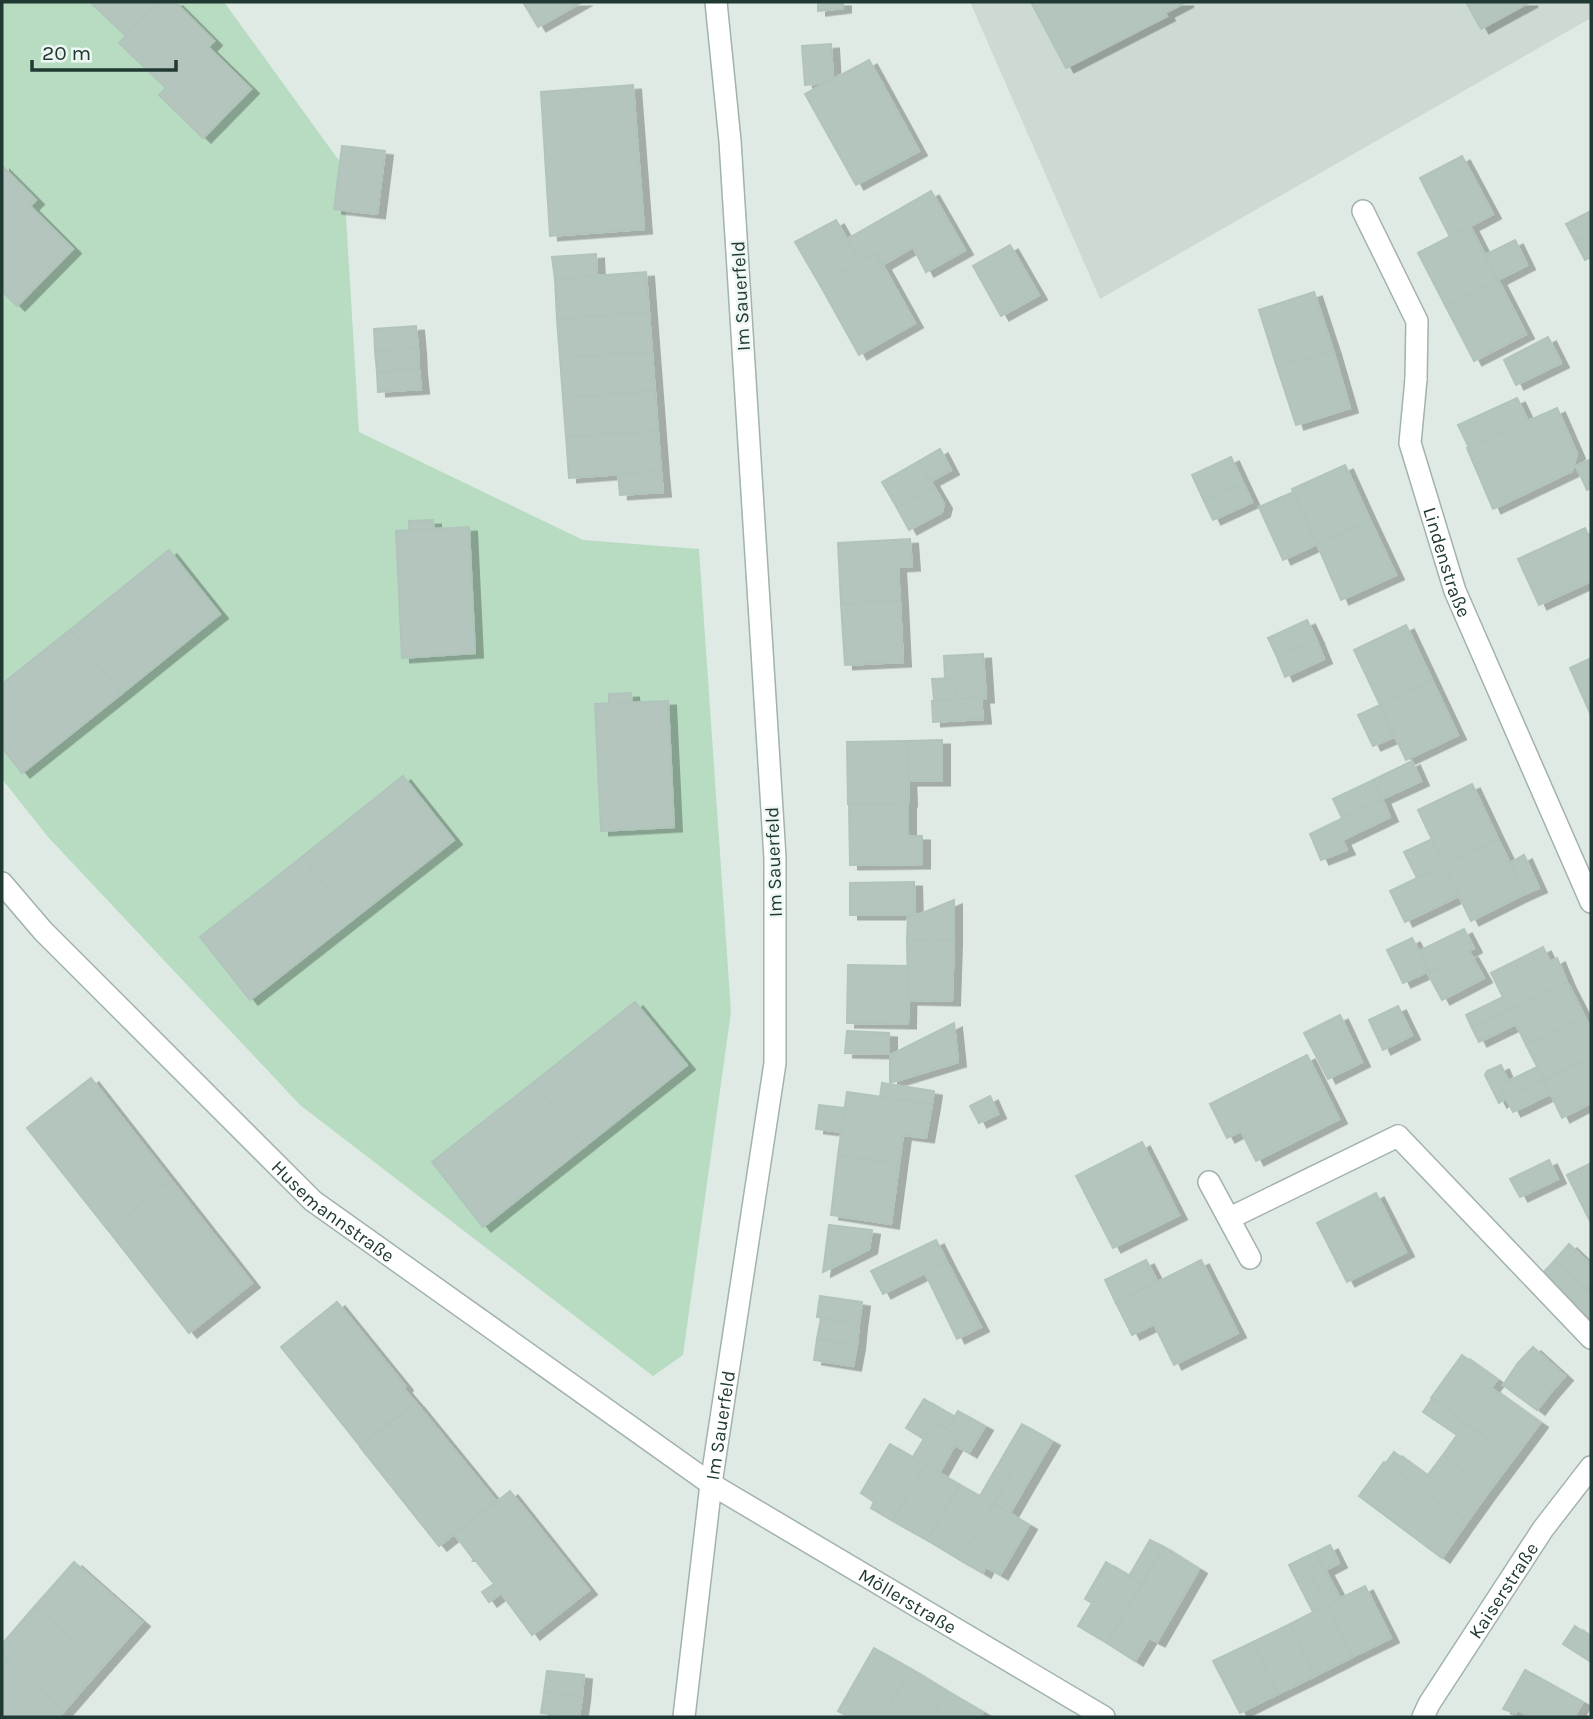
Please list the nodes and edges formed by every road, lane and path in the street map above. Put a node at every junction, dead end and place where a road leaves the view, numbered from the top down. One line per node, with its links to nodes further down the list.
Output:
1 (716, 2): 10 (street, Im Sauerfeld)
2 (1363, 211): 4 (street, Lindenstraße)
3 (2, 883): 10 (street, Husemannstraße)
4 (1591, 902)
5 (1209, 1182): 6 (street)
6 (1230, 1218): 7 (street); 8 (street)
7 (1250, 1258)
8 (1591, 1338)
9 (1591, 1467): 13 (street, Kaiserstraße)
10 (711, 1485): 11 (street, Im Sauerfeld); 12 (street, Möllerstraße)
11 (684, 1717)
12 (1104, 1717)
13 (1423, 1717)

